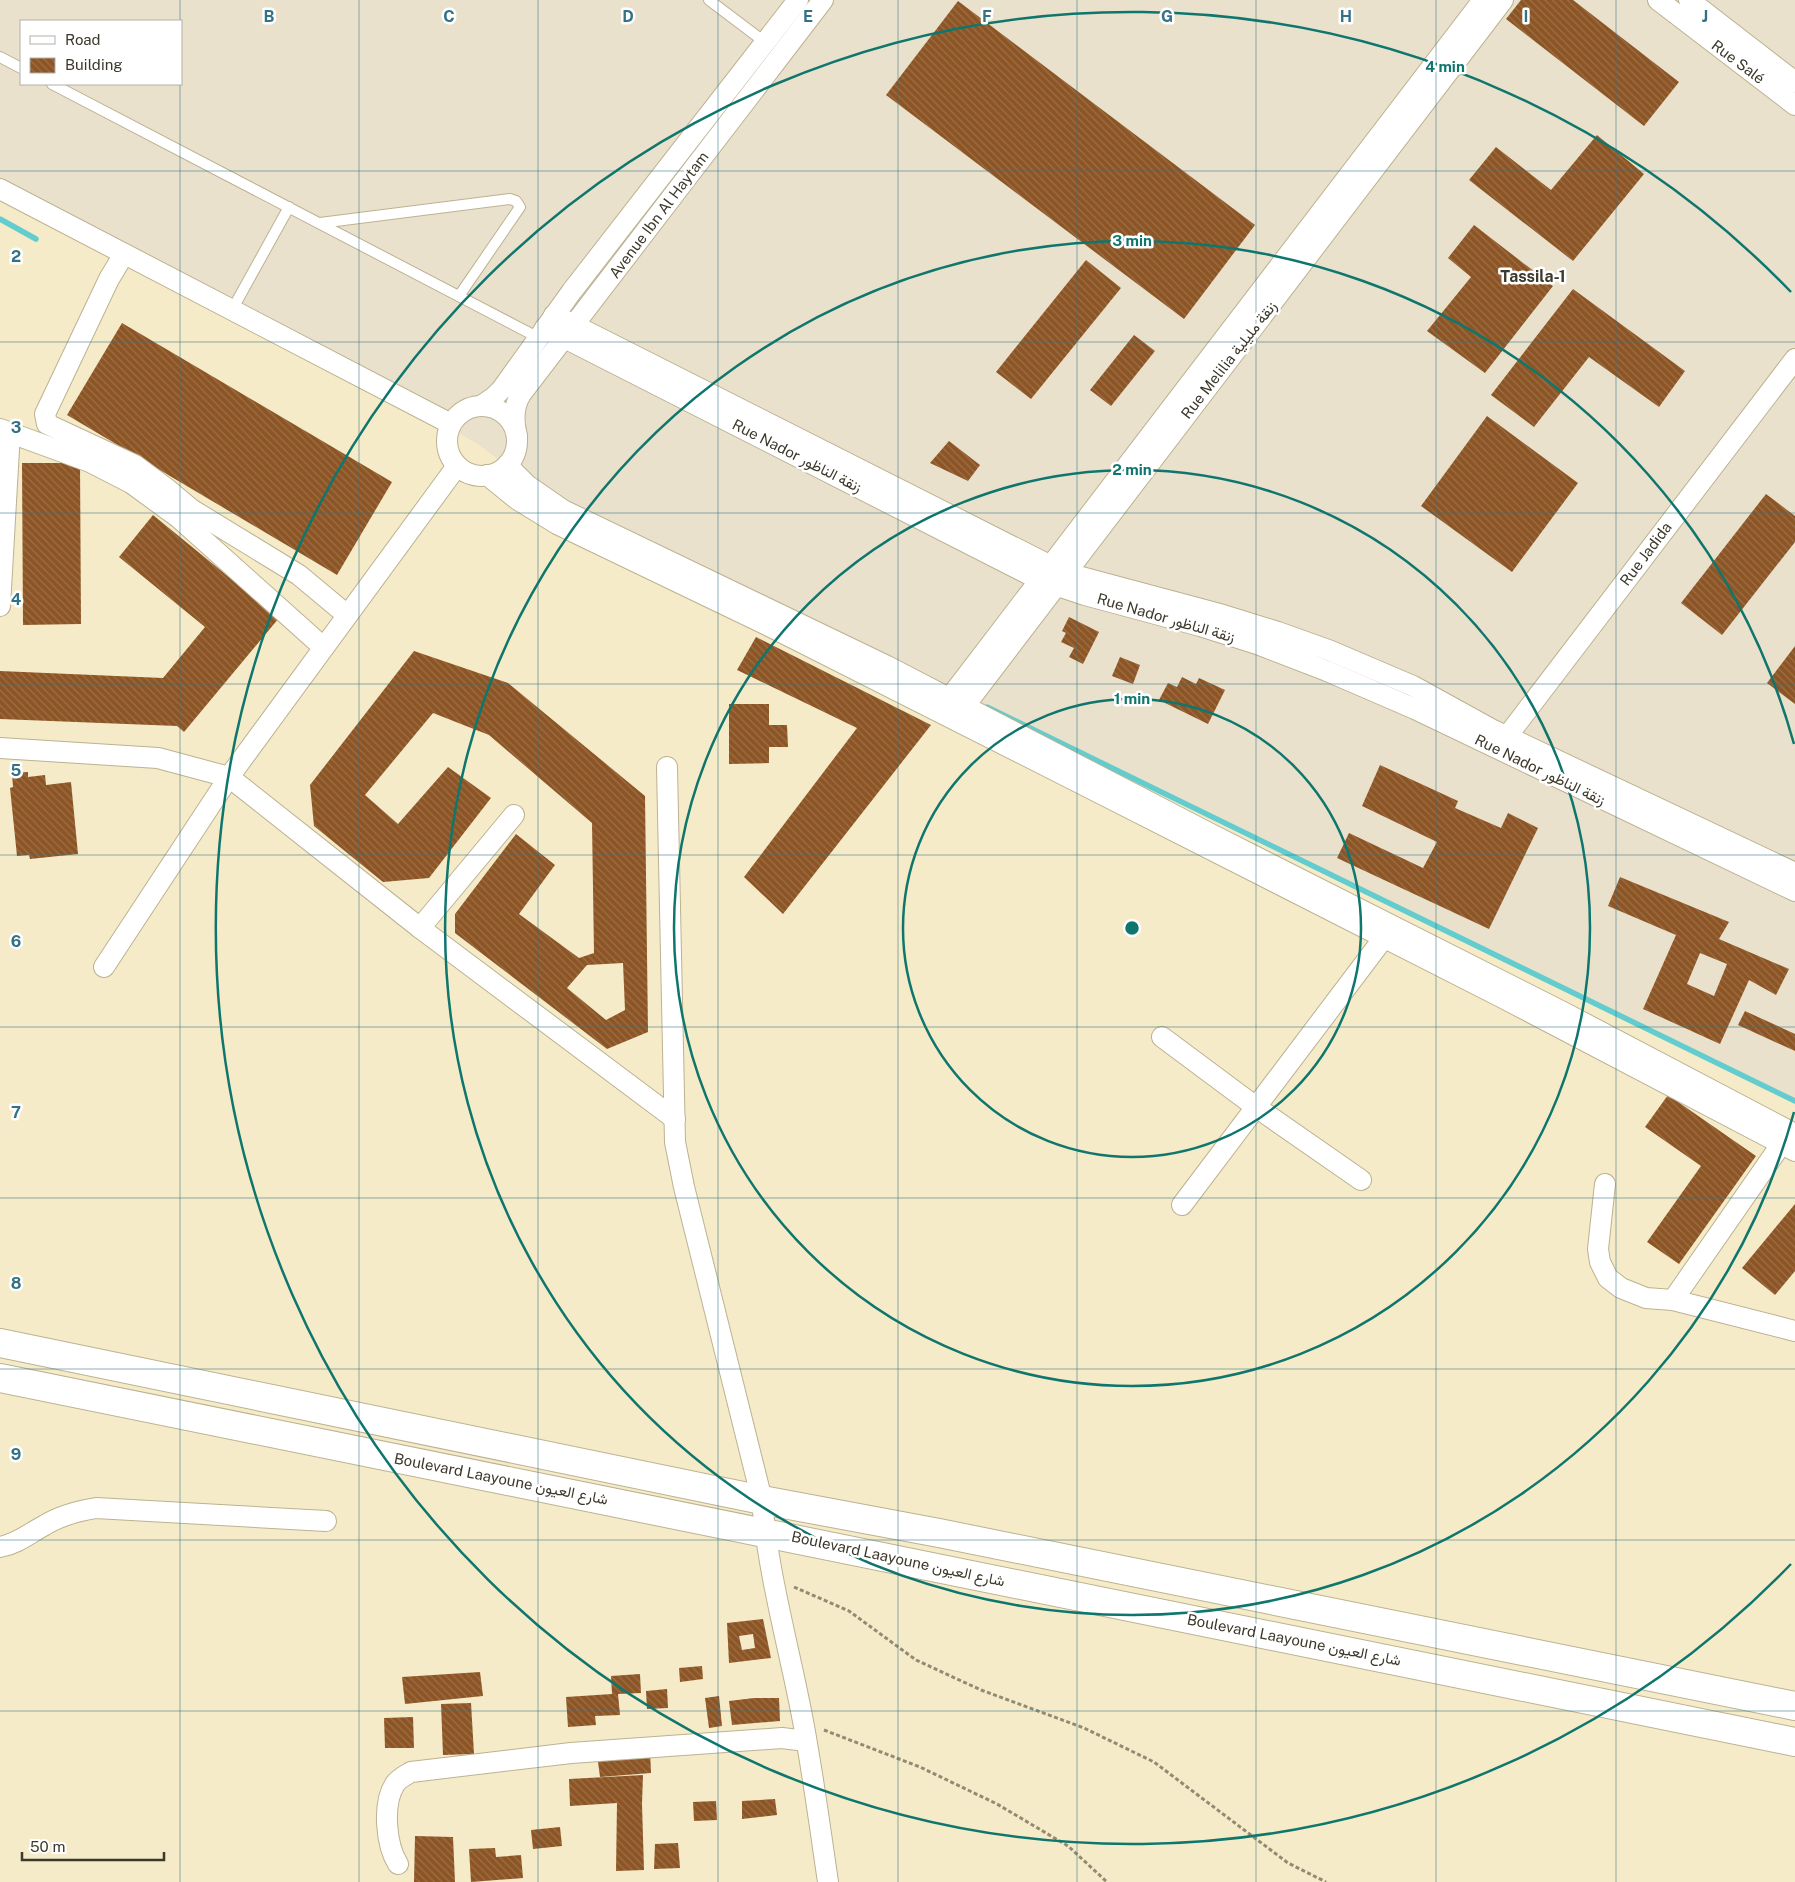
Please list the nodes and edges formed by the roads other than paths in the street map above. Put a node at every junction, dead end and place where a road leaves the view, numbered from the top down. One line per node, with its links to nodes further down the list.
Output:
1 (709, 0): 8 (lane)
2 (1483, 0): 32 (street, Rue Melilia زنقة مليلية)
3 (1504, 0): 32 (street, Rue Melilia زنقة مليلية)
4 (1658, 0): 13 (street, Rue Salé)
5 (1690, 0): 11 (street, Rue Salé)
6 (796, 2): 7 (street); 8 (street, Avenue Ibn Al Haytam)
7 (817, 8): 21 (street, Avenue Ibn Al Haytam)
8 (766, 43): 20 (street, Avenue Ibn Al Haytam)
9 (0, 56): 10 (lane)
10 (20, 67)
11 (1795, 82)
12 (54, 85): 15 (lane)
13 (1795, 105)
14 (0, 189): 17 (street)
15 (289, 207): 16 (lane); 19 (lane)
16 (320, 224): 18 (lane); 18 (lane)
17 (124, 254): 19 (street); 28 (street)
18 (459, 296): 20 (lane)
19 (232, 310): 25 (street)
20 (546, 327): 21 (street, Rue Nador زنقة الناظور); 21 (lane); 24 (street, Avenue Ibn Al Haytam)
21 (566, 337): 27 (street, Avenue Ibn Al Haytam); 32 (street, Rue Nador زنقة الناظور)
22 (1795, 359): 37 (street, Rue Jadida)
23 (1795, 382): 37 (street, Rue Jadida)
24 (481, 406): 25 (street); 27 (street)
25 (451, 424): 29 (street)
26 (5, 430): 28 (street); 33 (street)
27 (517, 436): 30 (street)
28 (94, 454): 34 (street); 35 (street)
29 (457, 466): 31 (street); 34 (street)
30 (507, 466): 31 (street); 36 (street)
31 (487, 475): 36 (street)
32 (1053, 576): 36 (street, Rue Melilia زنقة مليلية); 37 (street, Rue Nador زنقة الناظور)
33 (0, 606)
34 (347, 615): 35 (street)
35 (323, 647): 40 (street)
36 (952, 709): 45 (street)
37 (1507, 745): 42 (street, Rue Nador زنقة الناظور); 43 (street, Rue Nador زنقة الناظور)
38 (0, 748): 40 (street)
39 (667, 767): 49 (street)
40 (229, 776): 44 (street); 46 (street)
41 (514, 815): 44 (street)
42 (1795, 873)
43 (1795, 891)
44 (420, 928): 49 (street)
45 (1388, 932): 48 (street); 50 (street)
46 (104, 967)
47 (1162, 1037): 48 (street)
48 (1256, 1107): 51 (street); 53 (street)
49 (675, 1119): 58 (street)
50 (1791, 1140): 54 (street)
51 (1361, 1180)
52 (1605, 1184): 54 (street)
53 (1182, 1205)
54 (1673, 1300): 55 (street)
55 (1795, 1331)
56 (0, 1343): 58 (street, Boulevard Laayoune شارع العيون)
57 (0, 1378): 60 (street, Boulevard Laayoune شارع العيون)
58 (762, 1500): 60 (street); 62 (street, Boulevard Laayoune شارع العيون)
59 (326, 1521): 61 (street)
60 (764, 1532): 63 (street); 64 (street, Boulevard Laayoune شارع العيون)
61 (0, 1547)
62 (1795, 1706)
63 (804, 1731): 65 (street); 66 (street)
64 (1795, 1742)
65 (398, 1864)
66 (828, 1882)

